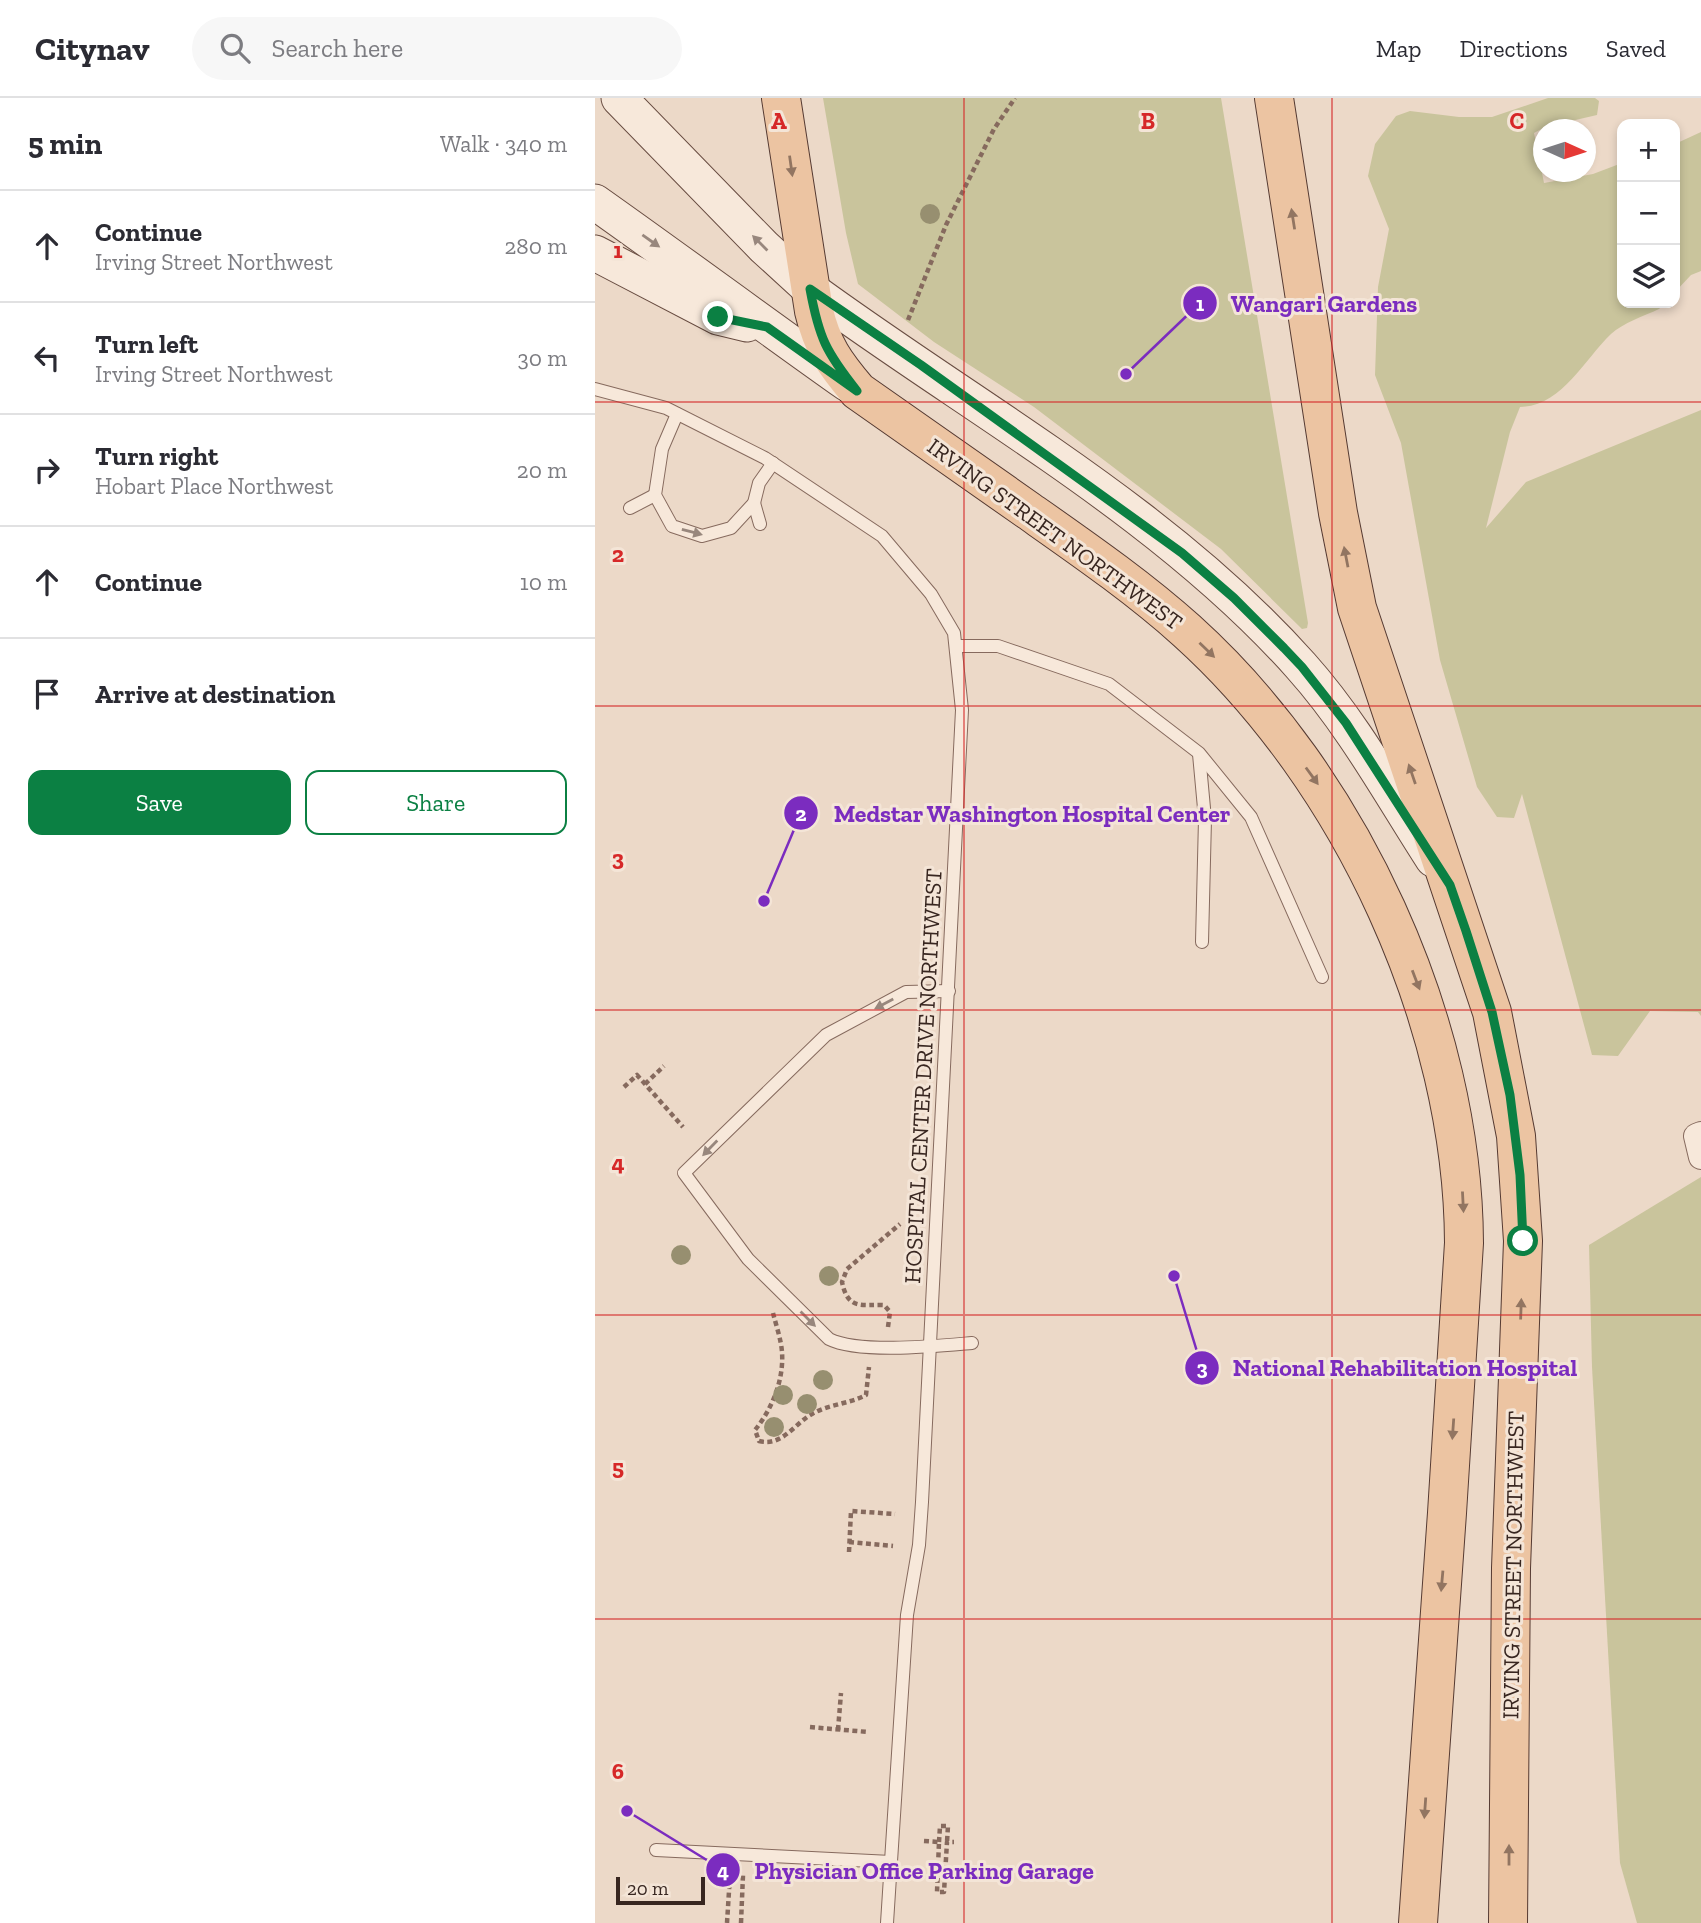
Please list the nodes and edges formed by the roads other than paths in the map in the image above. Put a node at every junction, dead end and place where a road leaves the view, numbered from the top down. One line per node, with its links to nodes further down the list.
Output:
1 (619, 98): 6 (main road, one-way to 1)
2 (781, 98): 6 (main road, IRVING STREET NORTHWEST, one-way to 6)
3 (1274, 98): 18 (main road, one-way to 3)
4 (595, 202): 7 (main road, one-way to 7)
5 (595, 253): 7 (main road)
6 (810, 289): 9 (main road, IRVING STREET NORTHWEST); 18 (main road, IRVING STREET NORTHWEST)
7 (767, 327): 9 (main road)
8 (595, 389): 10 (lane, HOSPITAL CENTER DRIVE NORTHWEST)
9 (857, 391): 29 (main road, IRVING STREET NORTHWEST, one-way to 29)
10 (677, 414): 11 (lane, HOSPITAL CENTER DRIVE NORTHWEST); 12 (lane)
11 (773, 463): 13 (lane); 16 (lane, HOSPITAL CENTER DRIVE NORTHWEST)
12 (655, 495): 13 (lane, one-way to 13); 14 (lane)
13 (754, 503): 15 (lane)
14 (630, 508)
15 (760, 524)
16 (956, 646): 17 (lane); 21 (lane, HOSPITAL CENTER DRIVE NORTHWEST)
17 (1199, 753): 19 (lane); 20 (lane)
18 (1450, 885): 30 (main road, IRVING STREET NORTHWEST, one-way to 18)
19 (1202, 942)
20 (1322, 977)
21 (949, 991): 25 (lane, HOSPITAL CENTER DRIVE NORTHWEST); 25 (lane, one-way to 25)
22 (1701, 1134): 23 (street)
23 (1701, 1157)
24 (972, 1343): 25 (lane)
25 (929, 1348): 27 (lane, HOSPITAL CENTER DRIVE NORTHWEST)
26 (656, 1850): 27 (lane)
27 (891, 1862): 28 (lane, HOSPITAL CENTER DRIVE NORTHWEST)
28 (887, 1923)
29 (1417, 1923)
30 (1508, 1923)

